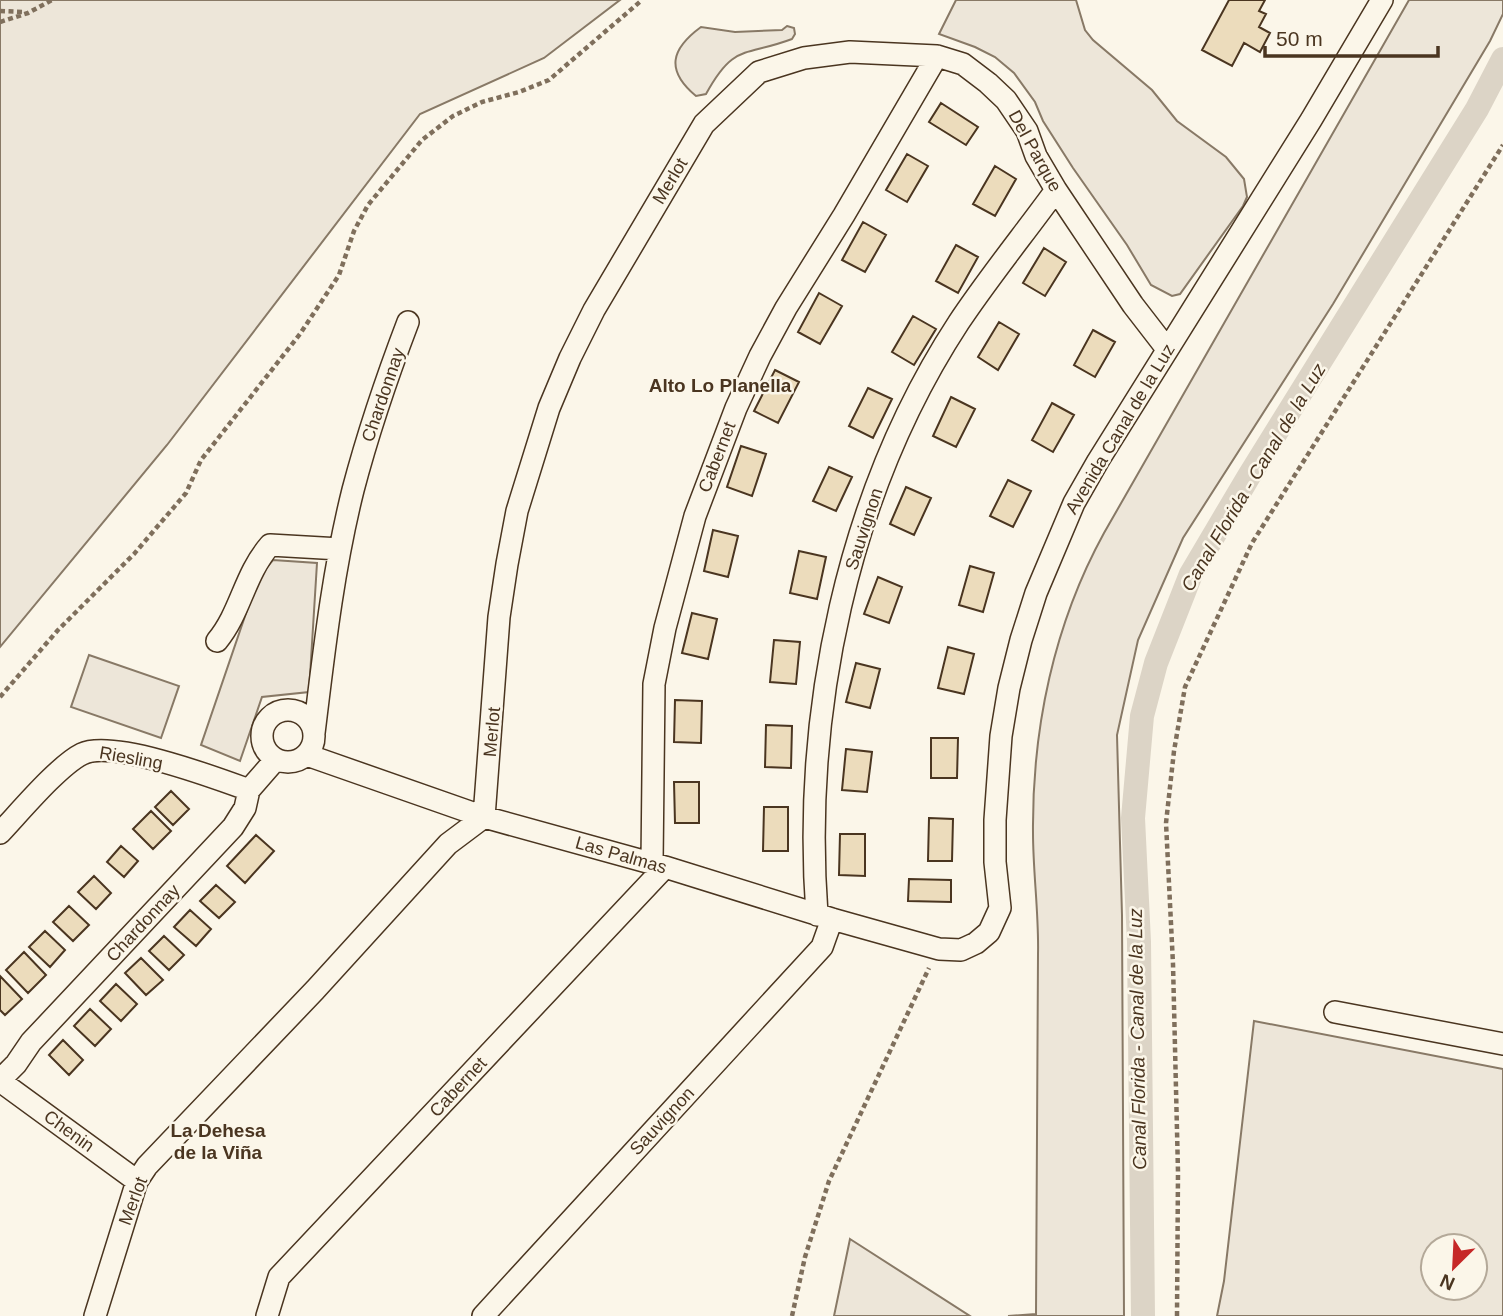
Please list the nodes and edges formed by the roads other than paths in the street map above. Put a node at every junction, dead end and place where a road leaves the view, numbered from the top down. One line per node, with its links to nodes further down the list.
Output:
1 (1382, 0): 6 (street, Avenida Canal de la Luz)
2 (937, 56): 3 (street, Del Parque); 4 (street, Del Parque); 15 (street, Cabernet)
3 (759, 72): 13 (street, Merlot)
4 (1056, 190): 6 (street, Del Parque); 16 (street, Sauvignon)
5 (408, 323): 7 (street, Chardonnay)
6 (1167, 349): 17 (street, Avenida Canal de la Luz)
7 (340, 549): 8 (street); 9 (street, Chardonnay)
8 (217, 641)
9 (314, 733): 10 (street); 11 (street)
10 (306, 755): 11 (street, Las Palmas); 13 (street, Las Palmas)
11 (276, 759): 12 (street, Chardonnay)
12 (249, 790): 14 (street, Riesling); 20 (street, Chardonnay)
13 (484, 817): 15 (street, Las Palmas); 21 (street, Merlot)
14 (0, 833)
15 (658, 865): 16 (street, Las Palmas); 23 (street, Cabernet)
16 (824, 917): 17 (street, Las Palmas); 24 (street, Sauvignon)
17 (939, 948)
18 (1335, 1012): 19 (street)
19 (1503, 1044)
20 (0, 1081): 21 (street, Chenin)
21 (138, 1181): 22 (street, Merlot)
22 (95, 1316)
23 (267, 1316)
24 (483, 1316)

